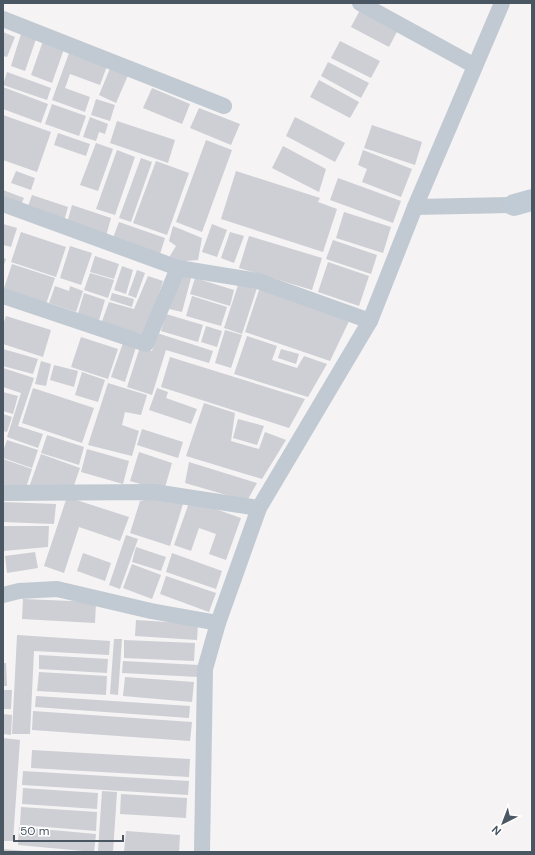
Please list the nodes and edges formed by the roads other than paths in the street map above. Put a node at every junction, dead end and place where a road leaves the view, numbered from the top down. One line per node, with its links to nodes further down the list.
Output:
1 (360, 3): 4 (street)
2 (502, 3): 4 (street)
3 (3, 19): 5 (street)
4 (475, 66): 8 (street)
5 (224, 106)
6 (523, 203): 8 (street)
7 (3, 204): 9 (street)
8 (415, 207): 11 (street)
9 (178, 268): 10 (street); 11 (street)
10 (3, 296)
11 (370, 321): 13 (street)
12 (3, 493): 13 (street)
13 (259, 508): 15 (street)
14 (3, 595): 15 (street)
15 (218, 623): 16 (street)
16 (202, 852)

